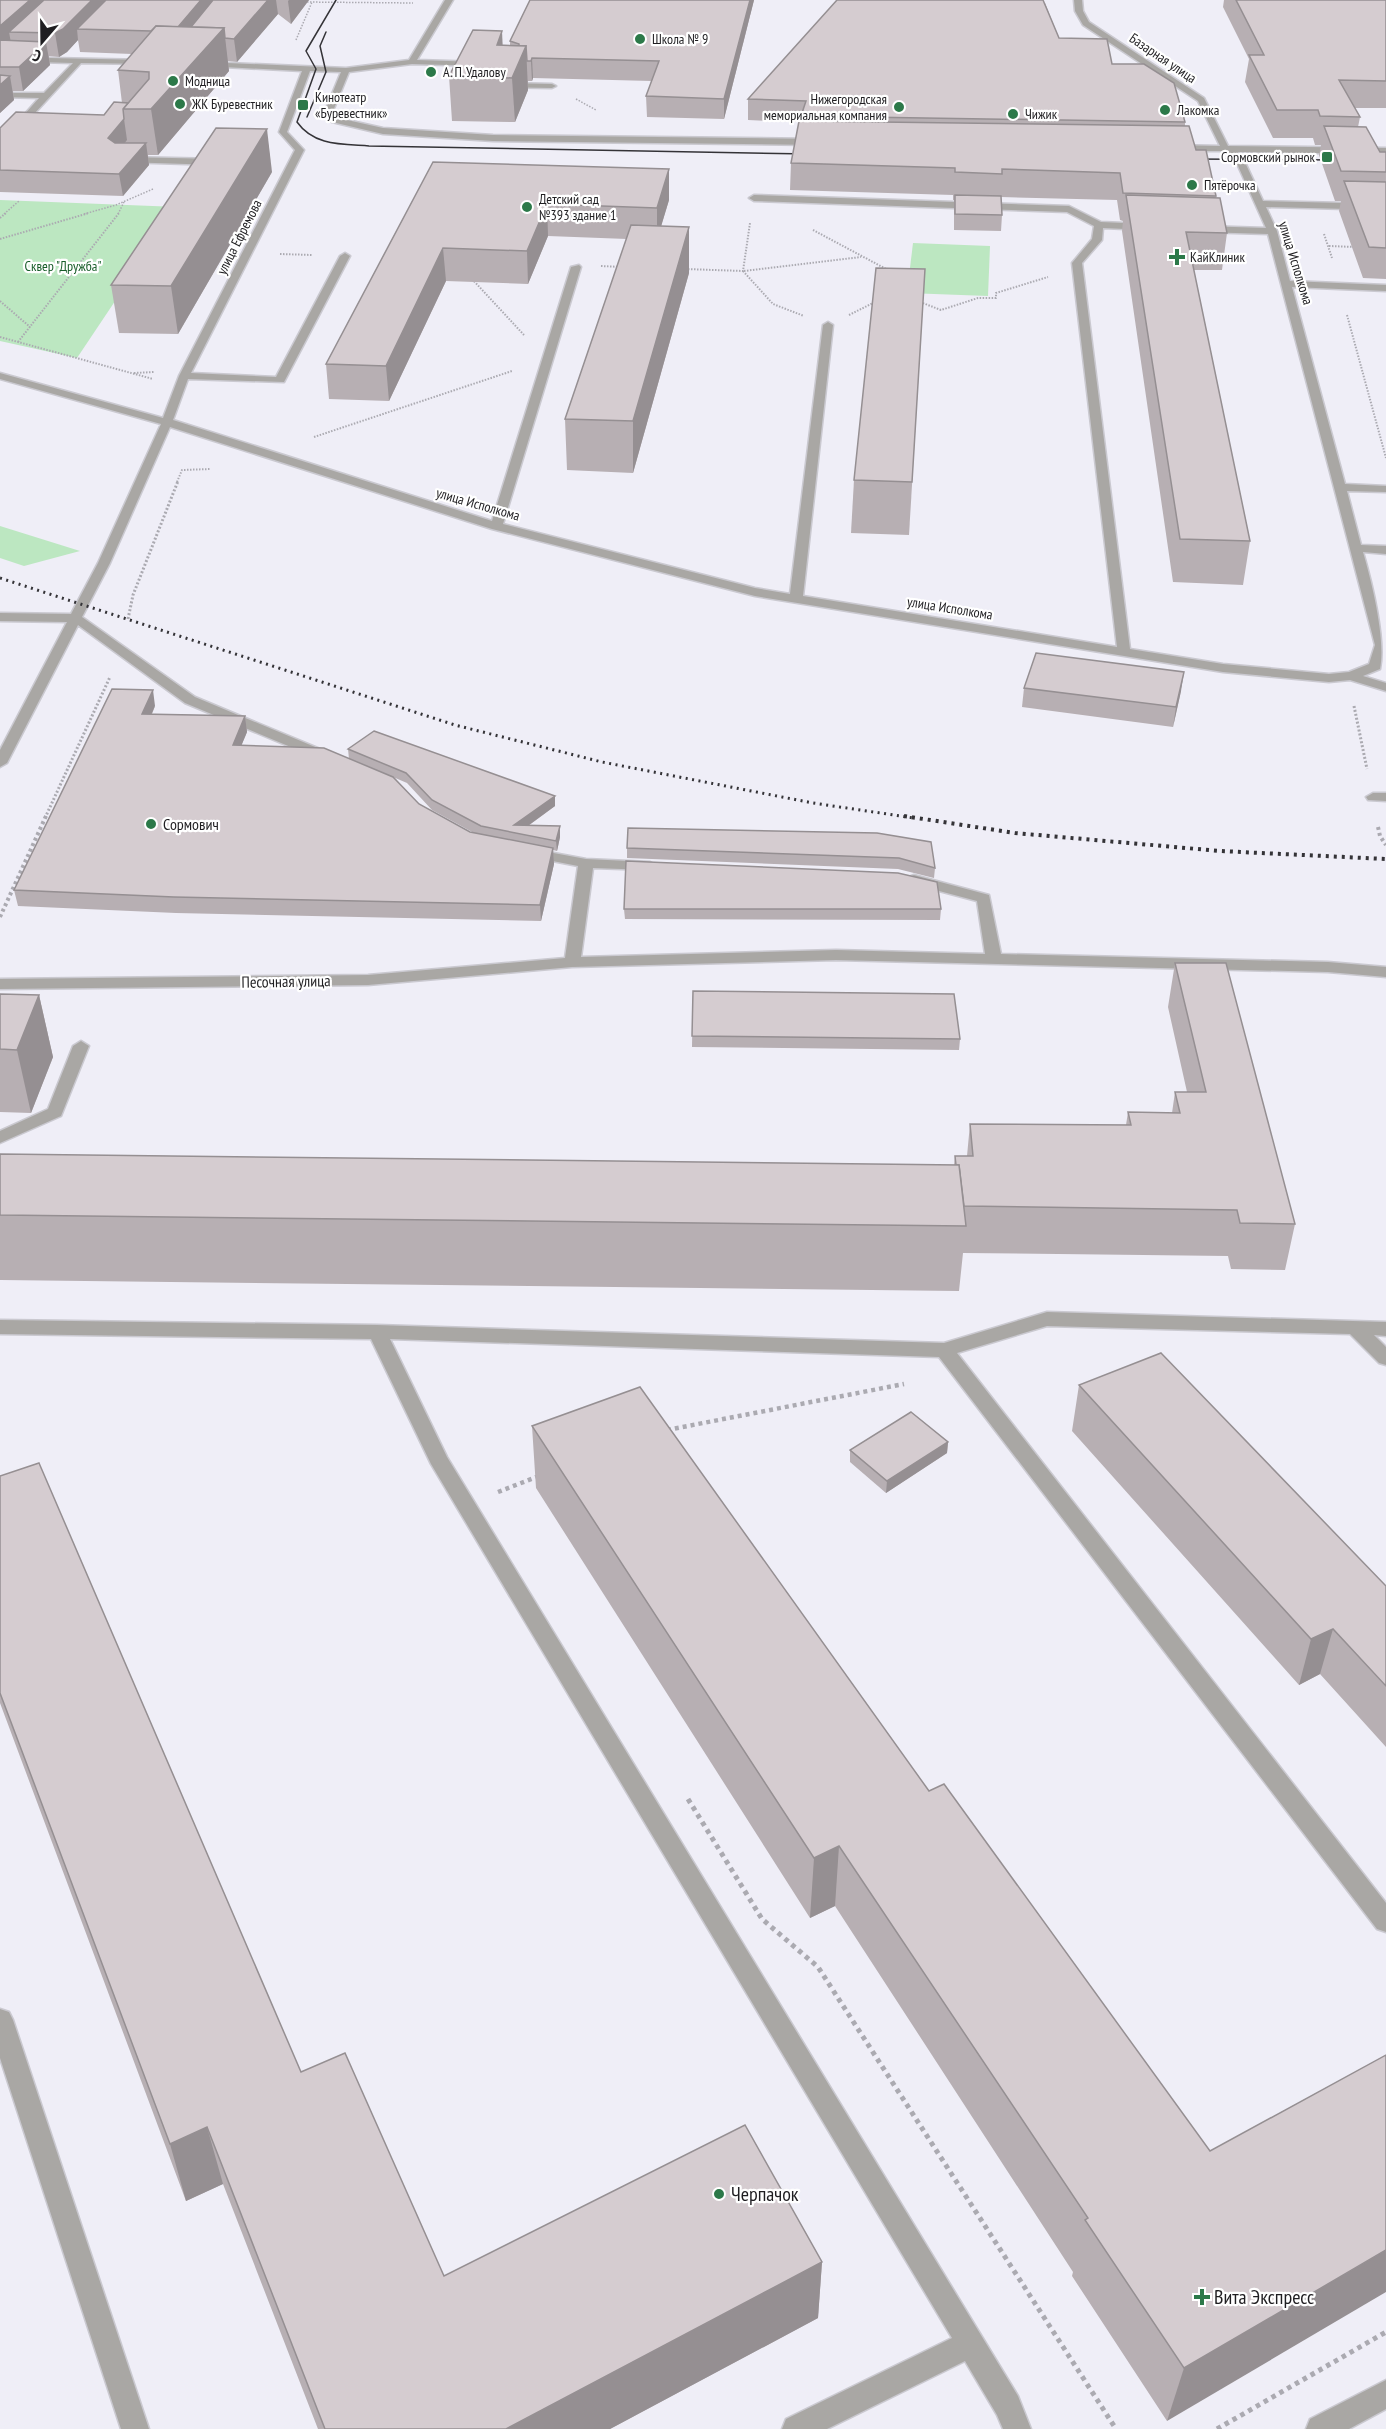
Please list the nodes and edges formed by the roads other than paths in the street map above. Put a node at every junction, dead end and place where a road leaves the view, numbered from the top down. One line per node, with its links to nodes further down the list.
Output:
1 (1078, 0): 21 (street, Базарная улица)
2 (448, 2): 9 (street)
3 (8, 52): 5 (street)
4 (73, 53): 6 (street)
5 (0, 59): 6 (street)
6 (65, 61): 7 (street)
7 (80, 61): 8 (street); 17 (street)
8 (156, 62)
9 (412, 62): 11 (street); 13 (street)
10 (189, 63): 12 (street)
11 (491, 64)
12 (308, 69): 13 (street); 38 (street, улица Ефремова)
13 (346, 70): 19 (street)
14 (509, 75): 15 (street)
15 (552, 86)
16 (0, 95): 17 (street)
17 (46, 96): 18 (street)
18 (61, 117)
19 (831, 143)
20 (1165, 148): 21 (street)
21 (1225, 148): 22 (street); 26 (street, улица Исполкома)
22 (1386, 151)
23 (125, 152): 24 (street)
24 (228, 162)
25 (754, 198): 28 (street)
26 (1260, 204): 27 (street); 31 (street, улица Исполкома)
27 (1386, 207)
28 (1099, 225): 29 (street); 48 (street)
29 (1157, 227)
30 (1191, 229): 31 (street)
31 (1272, 231): 34 (street, улица Исполкома)
32 (345, 256): 38 (street)
33 (576, 267): 42 (street)
34 (1287, 284): 35 (street); 40 (street, улица Исполкома)
35 (1386, 288)
36 (828, 325): 45 (street)
37 (0, 376): 39 (street, улица Исполкома)
38 (182, 381): 39 (street, улица Ефремова)
39 (167, 422): 42 (street, улица Исполкома); 47 (street, улица Ефремова)
40 (1341, 488): 41 (street); 43 (street, улица Исполкома)
41 (1386, 489)
42 (496, 526): 45 (street, улица Исполкома)
43 (1357, 548): 44 (street); 49 (street, улица Исполкома)
44 (1386, 550)
45 (796, 599): 48 (street, улица Исполкома)
46 (0, 617): 47 (street)
47 (76, 618): 51 (street, улица Ефремова); 52 (street)
48 (1124, 651): 49 (street, улица Исполкома)
49 (1351, 676): 50 (street)
50 (1386, 687)
51 (2, 756)
52 (338, 762)
53 (520, 851): 54 (street)
54 (586, 863): 55 (street); 58 (street)
55 (667, 867)
56 (898, 876): 57 (street)
57 (994, 958): 58 (street, Песочная улица); 59 (street, Песочная улица)
58 (572, 962): 60 (street, Песочная улица)
59 (1386, 972)
60 (0, 984)
61 (81, 1046): 62 (street)
62 (0, 1138)
63 (0, 1327): 66 (street)
64 (1355, 1328): 65 (street); 67 (street); 68 (street)
65 (1386, 1329)
66 (377, 1332): 67 (street); 71 (street)
67 (944, 1350): 69 (street)
68 (1386, 1358)
69 (1386, 1921)
70 (0, 2020): 73 (street)
71 (970, 2344): 74 (street); 75 (street)
72 (1386, 2394): 76 (street)
73 (135, 2429)
74 (796, 2429)
75 (1017, 2429)
76 (1320, 2429)

